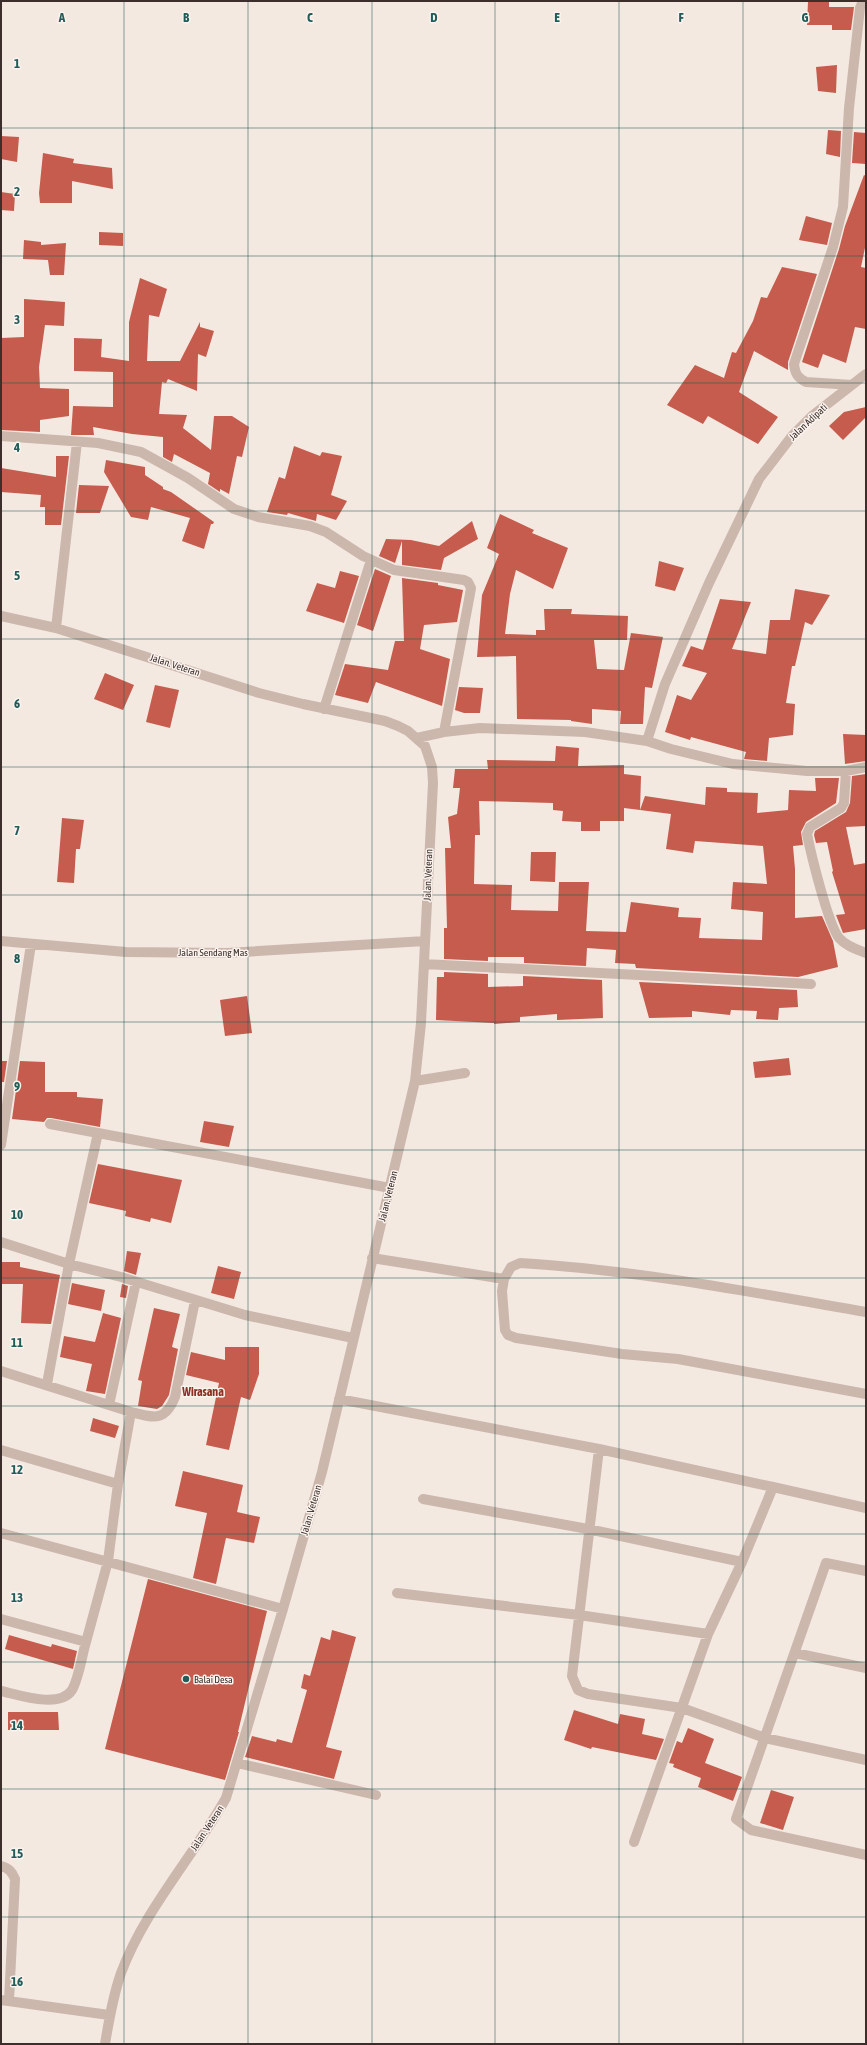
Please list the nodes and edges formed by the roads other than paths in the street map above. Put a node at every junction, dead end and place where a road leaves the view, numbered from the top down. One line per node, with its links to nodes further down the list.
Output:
1 (863, 1): 3 (street)
2 (866, 374): 3 (street, Jalan Adipati)
3 (852, 385): 12 (street, Jalan Adipati)
4 (1, 436): 5 (street)
5 (77, 442): 6 (street); 8 (street)
6 (371, 560): 9 (street); 10 (street)
7 (1, 616): 8 (street, Jalan. Veteran)
8 (56, 628): 9 (street, Jalan. Veteran)
9 (324, 709): 11 (street, Jalan. Veteran)
10 (444, 732): 11 (street); 12 (street)
11 (416, 738): 16 (street, Jalan. Veteran)
12 (647, 741): 14 (street)
13 (866, 767): 14 (street)
14 (846, 771): 18 (street)
15 (1, 941): 17 (street, Jalan Sendang Mas)
16 (425, 941): 17 (street, Jalan Sendang Mas); 19 (street, Jalan. Veteran)
17 (31, 944): 25 (street)
18 (866, 954)
19 (424, 964): 20 (street); 22 (street, Jalan. Veteran)
20 (811, 984)
21 (465, 1073): 22 (street)
22 (415, 1081): 26 (street, Jalan. Veteran)
23 (50, 1124): 24 (street)
24 (98, 1134): 26 (street); 29 (street)
25 (1, 1145)
26 (390, 1188): 28 (street, Jalan. Veteran)
27 (1, 1242): 29 (street)
28 (372, 1258): 30 (street); 34 (street, Jalan. Veteran)
29 (69, 1264): 31 (street); 36 (street)
30 (504, 1279): 33 (street); 37 (street)
31 (136, 1282): 32 (street); 39 (street)
32 (195, 1301): 34 (street); 40 (street)
33 (866, 1312)
34 (353, 1338): 38 (street, Jalan. Veteran)
35 (1, 1371): 36 (street)
36 (47, 1384): 39 (street)
37 (866, 1394)
38 (339, 1398): 41 (street); 53 (street, Jalan. Veteran)
39 (109, 1405): 40 (street)
40 (131, 1412): 43 (street)
41 (599, 1449): 44 (street); 47 (street)
42 (1, 1450): 43 (street)
43 (118, 1484): 49 (street)
44 (773, 1487): 46 (street); 50 (street)
45 (424, 1499): 47 (street)
46 (866, 1508)
47 (588, 1529): 50 (street); 54 (street)
48 (1, 1533): 49 (street)
49 (108, 1562): 53 (street); 57 (street)
50 (742, 1562): 56 (street)
51 (866, 1571): 58 (street)
52 (397, 1593): 54 (street)
53 (283, 1609): 64 (street, Jalan. Veteran)
54 (579, 1615): 56 (street); 61 (street)
55 (1, 1619): 57 (street)
56 (708, 1634): 61 (street)
57 (86, 1642): 60 (street)
58 (795, 1653): 59 (street); 62 (street)
59 (866, 1668)
60 (1, 1691)
61 (682, 1708): 62 (street); 66 (street)
62 (765, 1738): 63 (street); 67 (street)
63 (866, 1760)
64 (237, 1763): 65 (street); 70 (street, Jalan. Veteran)
65 (376, 1795)
66 (634, 1842)
67 (866, 1855)
68 (1, 1866): 69 (street)
69 (5, 2001): 70 (street)
70 (109, 2015): 71 (street, Jalan. Veteran)
71 (105, 2044)

